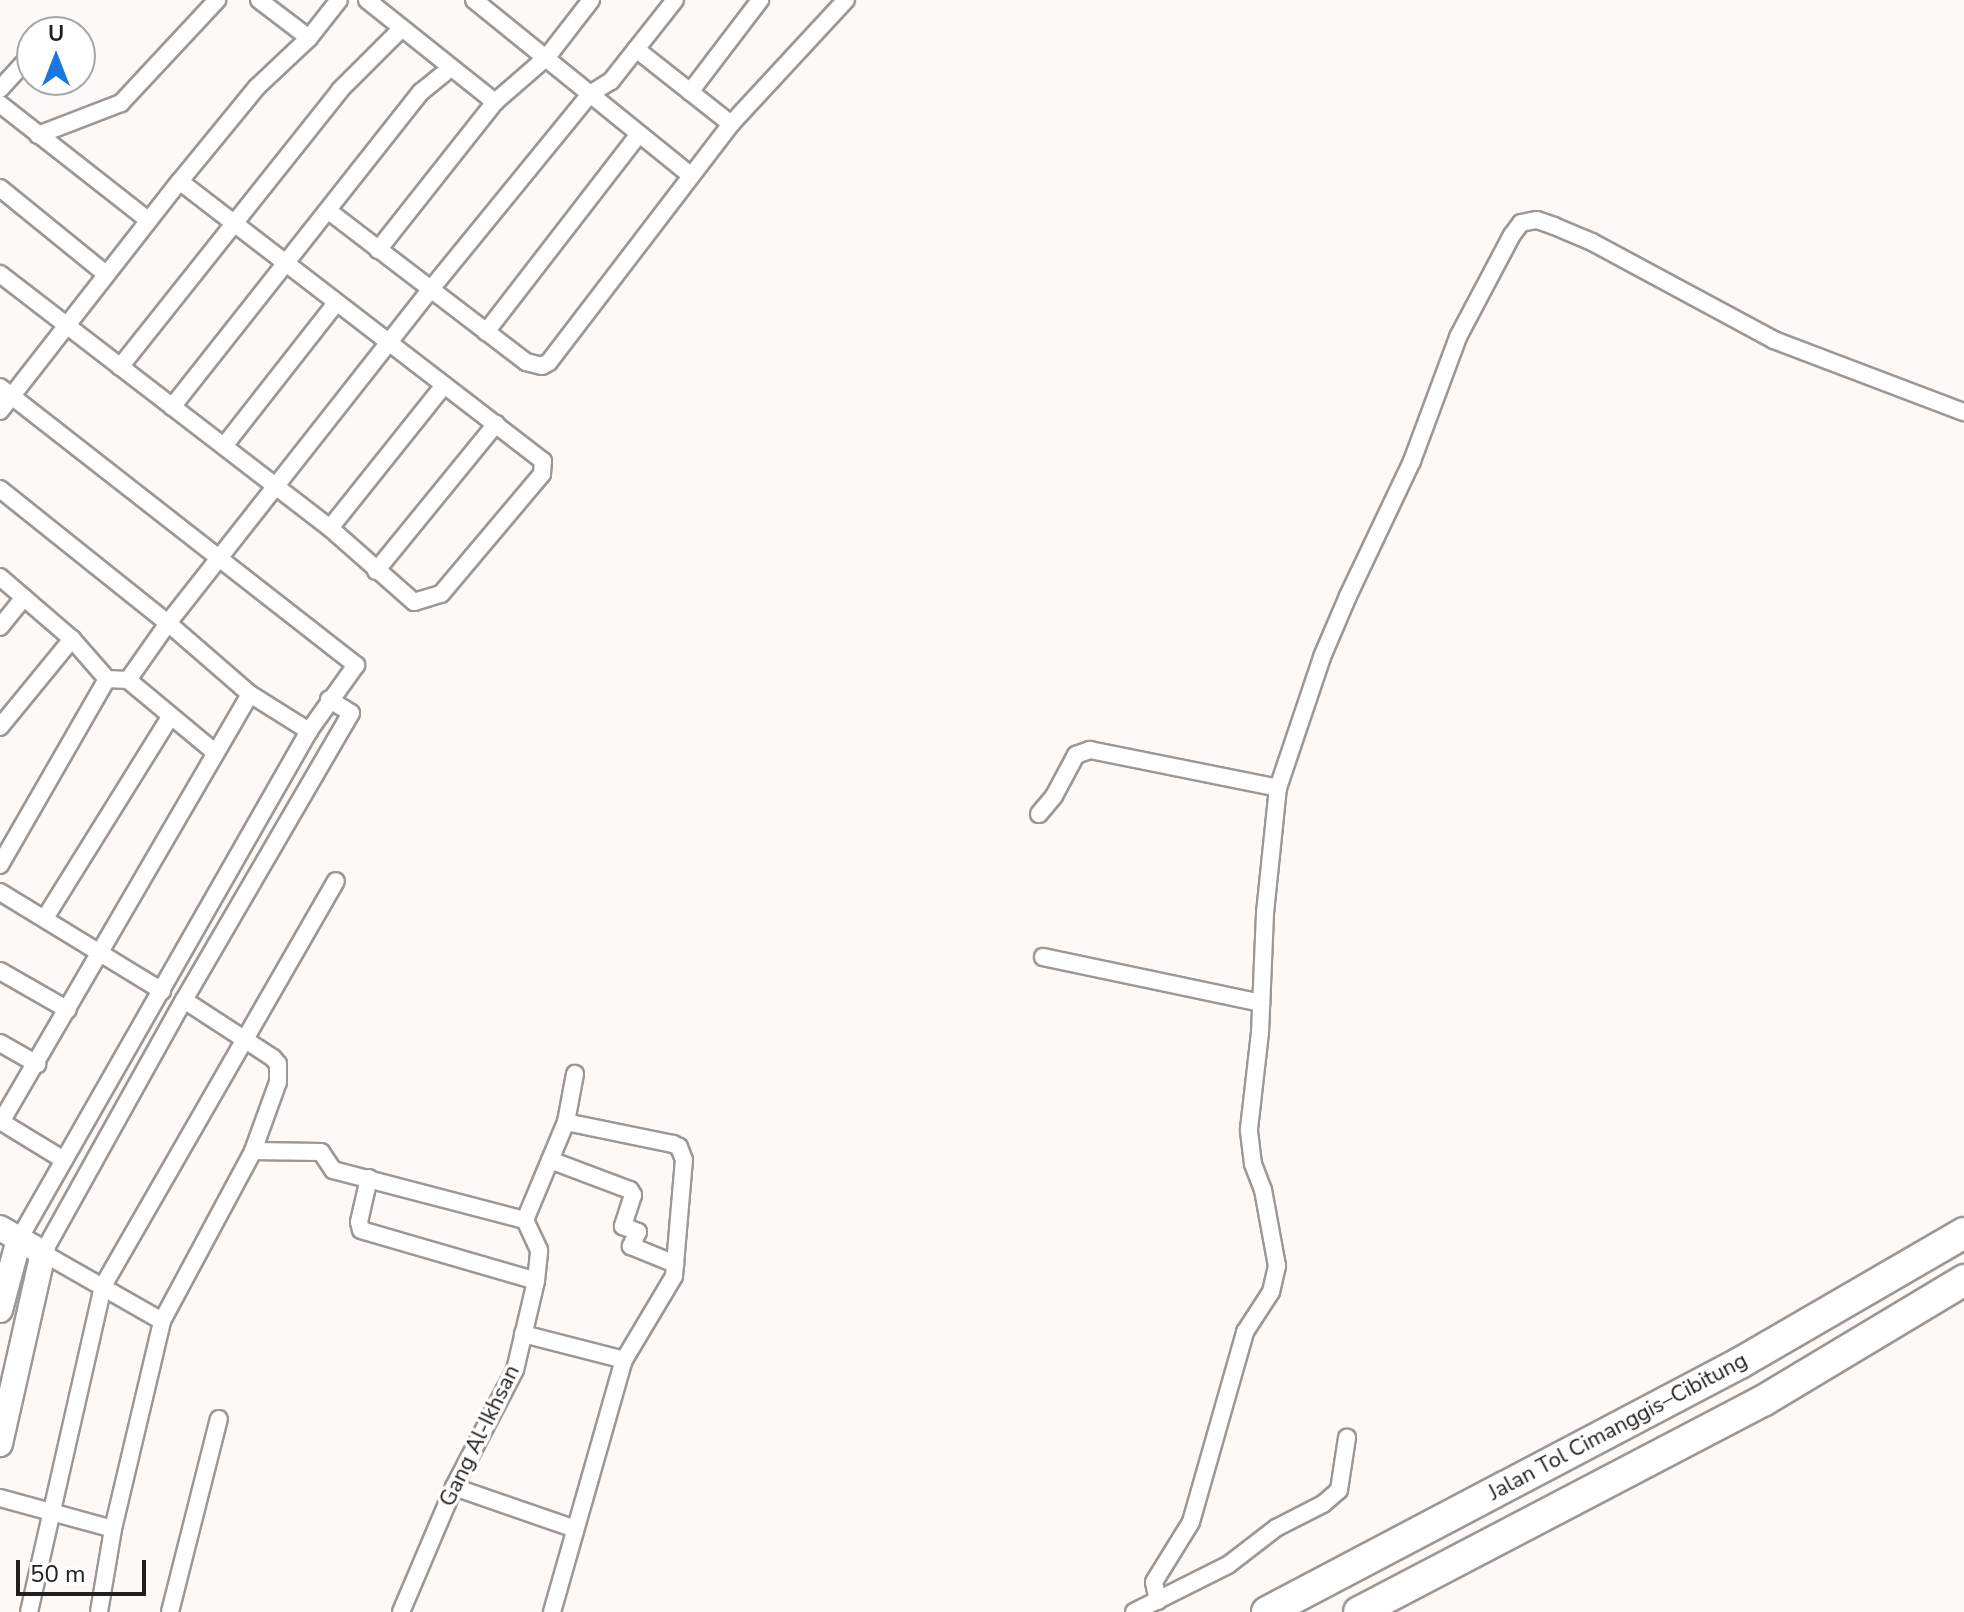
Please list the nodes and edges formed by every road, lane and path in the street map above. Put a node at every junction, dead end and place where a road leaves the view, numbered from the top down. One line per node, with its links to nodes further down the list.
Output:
1 (217, 0): 22 (street)
2 (259, 0): 11 (street)
3 (339, 0): 11 (street)
4 (367, 0): 10 (street)
5 (474, 0): 13 (street)
6 (591, 0): 13 (street)
7 (675, 0): 12 (street)
8 (760, 0): 17 (street)
9 (846, 0): 21 (street)
10 (401, 29): 14 (street); 29 (street)
11 (309, 38): 25 (street)
12 (636, 49): 17 (street); 18 (street)
13 (547, 57): 18 (street); 19 (street)
14 (451, 68): 19 (street); 27 (street)
15 (16, 72): 16 (street)
16 (0, 89)
17 (690, 92): 21 (street)
18 (590, 94): 23 (street); 34 (street)
19 (495, 102): 30 (street)
20 (0, 104): 22 (street)
21 (731, 124): 24 (street)
22 (38, 135): 28 (street)
23 (638, 135): 24 (street); 37 (street)
24 (691, 176): 37 (street)
25 (180, 181): 28 (street); 29 (street)
26 (0, 188): 33 (street)
27 (330, 212): 30 (street); 31 (street)
28 (148, 220): 33 (street)
29 (236, 223): 31 (street); 39 (street)
30 (378, 250): 34 (street)
31 (287, 263): 35 (street); 42 (street)
32 (0, 274): 36 (street)
33 (106, 274): 36 (street)
34 (431, 289): 37 (street); 38 (street)
35 (336, 303): 38 (street); 46 (street)
36 (63, 325): 39 (street); 41 (street)
37 (486, 332)
38 (389, 343): 40 (street); 47 (street)
39 (120, 367): 42 (street)
40 (444, 385): 45 (street); 49 (street)
41 (6, 392): 43 (street); 50 (street)
42 (172, 407): 46 (street)
43 (0, 411)
44 (1964, 412): 65 (street)
45 (496, 424): 51 (street); 51 (street)
46 (224, 446): 47 (street)
47 (277, 488): 49 (street); 50 (street)
48 (0, 489): 54 (street)
49 (330, 528): 51 (street)
50 (219, 560): 54 (street); 60 (street)
51 (376, 571)
52 (0, 577): 53 (street)
53 (24, 597): 55 (street); 56 (street)
54 (168, 623): 58 (street); 59 (street)
55 (0, 627)
56 (72, 639): 57 (street); 62 (street)
57 (107, 679): 58 (street); 67 (street)
58 (128, 680): 61 (street)
59 (250, 694): 63 (street); 64 (street)
60 (329, 699): 63 (street); 75 (street)
61 (170, 717): 64 (street); 70 (street)
62 (0, 727)
63 (309, 731): 74 (street)
64 (216, 753): 71 (street)
65 (1278, 788): 66 (street); 76 (street)
66 (1039, 814)
67 (0, 865)
68 (336, 881): 78 (street)
69 (0, 892): 70 (street)
70 (45, 918): 71 (street)
71 (100, 955): 74 (street); 77 (street)
72 (1043, 957): 76 (street)
73 (0, 971): 77 (street)
74 (162, 991): 85 (street)
75 (184, 1000): 78 (street); 91 (street)
76 (1261, 1003): 108 (street)
77 (68, 1010): 80 (street)
78 (247, 1040): 84 (street); 95 (street)
79 (0, 1043): 80 (street)
80 (37, 1064): 82 (street)
81 (575, 1074): 83 (street)
82 (1, 1122): 85 (street)
83 (566, 1122): 86 (street); 92 (street)
84 (253, 1151): 87 (street); 97 (street)
85 (64, 1160): 90 (street)
86 (550, 1160): 88 (street); 92 (street)
87 (369, 1178): 88 (street); 94 (street)
88 (525, 1220): 94 (street, Gang Al-Ikhsan)
89 (1964, 1233): 115 (highway, Jalan Tol Cimanggis–Cibitung)
90 (10, 1234): 91 (street); 96 (street)
91 (43, 1253): 95 (street); 102 (street)
92 (675, 1264): 99 (street)
93 (1964, 1280): 116 (highway, Jalan Tol Cimanggis–Cibitung)
94 (536, 1281): 98 (street, Gang Al-Ikhsan)
95 (103, 1286): 97 (street); 105 (street)
96 (0, 1310)
97 (162, 1321): 106 (street)
98 (523, 1334): 99 (street); 103 (street, Gang Al-Ikhsan)
99 (624, 1360): 107 (street)
100 (219, 1419): 111 (street)
101 (1347, 1438): 108 (street)
102 (0, 1444)
103 (454, 1487): 107 (street); 112 (street, Gang Al-Ikhsan)
104 (0, 1498): 105 (street)
105 (53, 1512): 106 (street); 109 (street)
106 (113, 1529): 110 (street)
107 (575, 1529): 113 (street)
108 (1158, 1601): 114 (street)
109 (29, 1612)
110 (99, 1612)
111 (170, 1612)
112 (401, 1612)
113 (552, 1612)
114 (1134, 1612)
115 (1267, 1612)
116 (1359, 1612)

